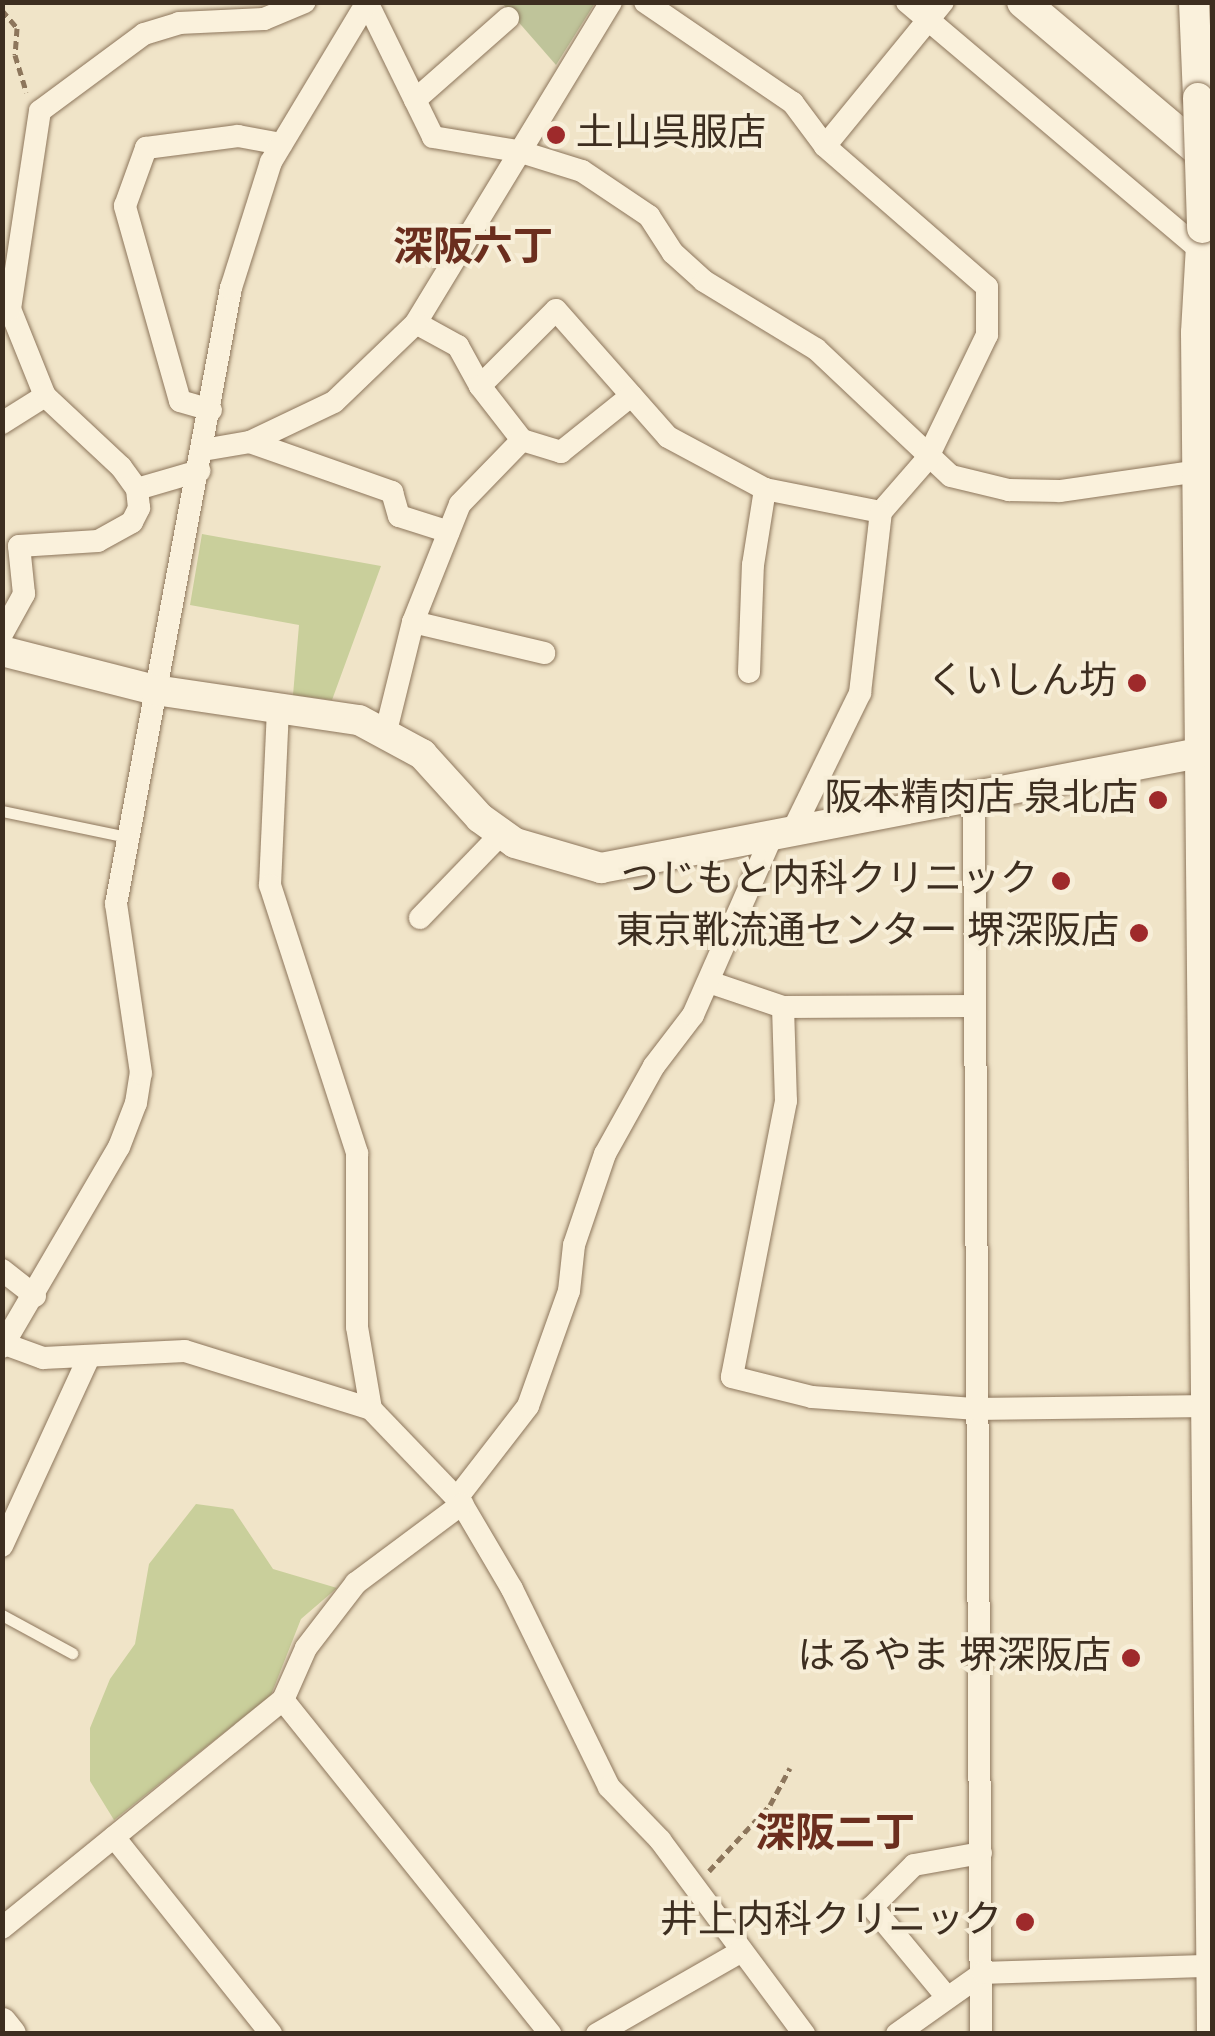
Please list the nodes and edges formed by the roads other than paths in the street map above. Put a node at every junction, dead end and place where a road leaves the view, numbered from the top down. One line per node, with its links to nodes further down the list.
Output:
1 (305, 2): 18 (street)
2 (611, 2): 13 (street)
3 (645, 2): 12 (street)
4 (907, 2): 7 (street)
5 (1023, 2): 14 (main road)
6 (367, 3): 10 (street); 11 (street)
7 (935, 11): 12 (street); 15 (street)
8 (1194, 17): 15 (street, bridge)
9 (508, 18): 10 (street)
10 (415, 100): 13 (street)
11 (281, 144): 20 (street); 20 (street)
12 (825, 146): 24 (street)
13 (518, 152): 16 (street); 24 (street)
14 (1212, 162)
15 (1203, 241): 26 (street)
16 (416, 323): 17 (street); 23 (street)
17 (480, 386): 19 (street); 22 (street)
18 (44, 396): 21 (street); 27 (street)
19 (631, 396): 22 (street); 28 (street)
20 (211, 410): 25 (street)
21 (2, 423)
22 (522, 440): 30 (street)
23 (250, 442): 25 (street); 30 (street)
24 (927, 459): 26 (street); 29 (street)
25 (201, 460): 27 (street); 36 (street)
26 (1198, 471): 39 (street)
27 (138, 489): 32 (street)
28 (765, 489): 29 (street); 35 (street)
29 (881, 512): 43 (street)
30 (449, 532): 31 (street)
31 (413, 622): 34 (street); 38 (street)
32 (2, 634)
33 (2, 650): 36 (street)
34 (544, 653)
35 (749, 672)
36 (155, 690): 37 (street); 44 (street)
37 (278, 709): 38 (street); 54 (street)
38 (386, 731): 42 (street)
39 (1206, 752): 40 (street); 53 (street)
40 (974, 795): 43 (street); 47 (street)
41 (2, 810): 44 (lane)
42 (501, 834): 43 (street); 45 (street)
43 (782, 834): 46 (street)
44 (128, 837): 50 (street)
45 (420, 918)
46 (708, 982): 48 (street); 56 (street)
47 (974, 1006): 48 (street); 55 (street)
48 (783, 1007): 55 (street)
49 (2, 1270): 50 (street)
50 (34, 1296): 51 (street)
51 (4, 1345): 52 (street)
52 (89, 1357): 54 (street); 57 (street)
53 (1210, 1406): 55 (street); 60 (street)
54 (372, 1409): 56 (street)
55 (974, 1409): 63 (street)
56 (460, 1501): 61 (street); 65 (street)
57 (2, 1546)
58 (2, 1616): 59 (lane)
59 (72, 1652)
60 (1211, 1676): 66 (street)
61 (284, 1700): 62 (street); 72 (street)
62 (114, 1837): 64 (street); 71 (street)
63 (981, 1853): 67 (street); 68 (street)
64 (2, 1928)
65 (742, 1951): 73 (street); 74 (street)
66 (1209, 1966): 67 (street); 77 (street)
67 (983, 1972): 68 (street); 76 (street)
68 (946, 1996): 75 (street)
69 (2, 2024): 70 (street)
70 (10, 2034)
71 (272, 2034)
72 (551, 2034)
73 (597, 2034)
74 (804, 2034)
75 (897, 2034)
76 (981, 2034)
77 (1212, 2034)

